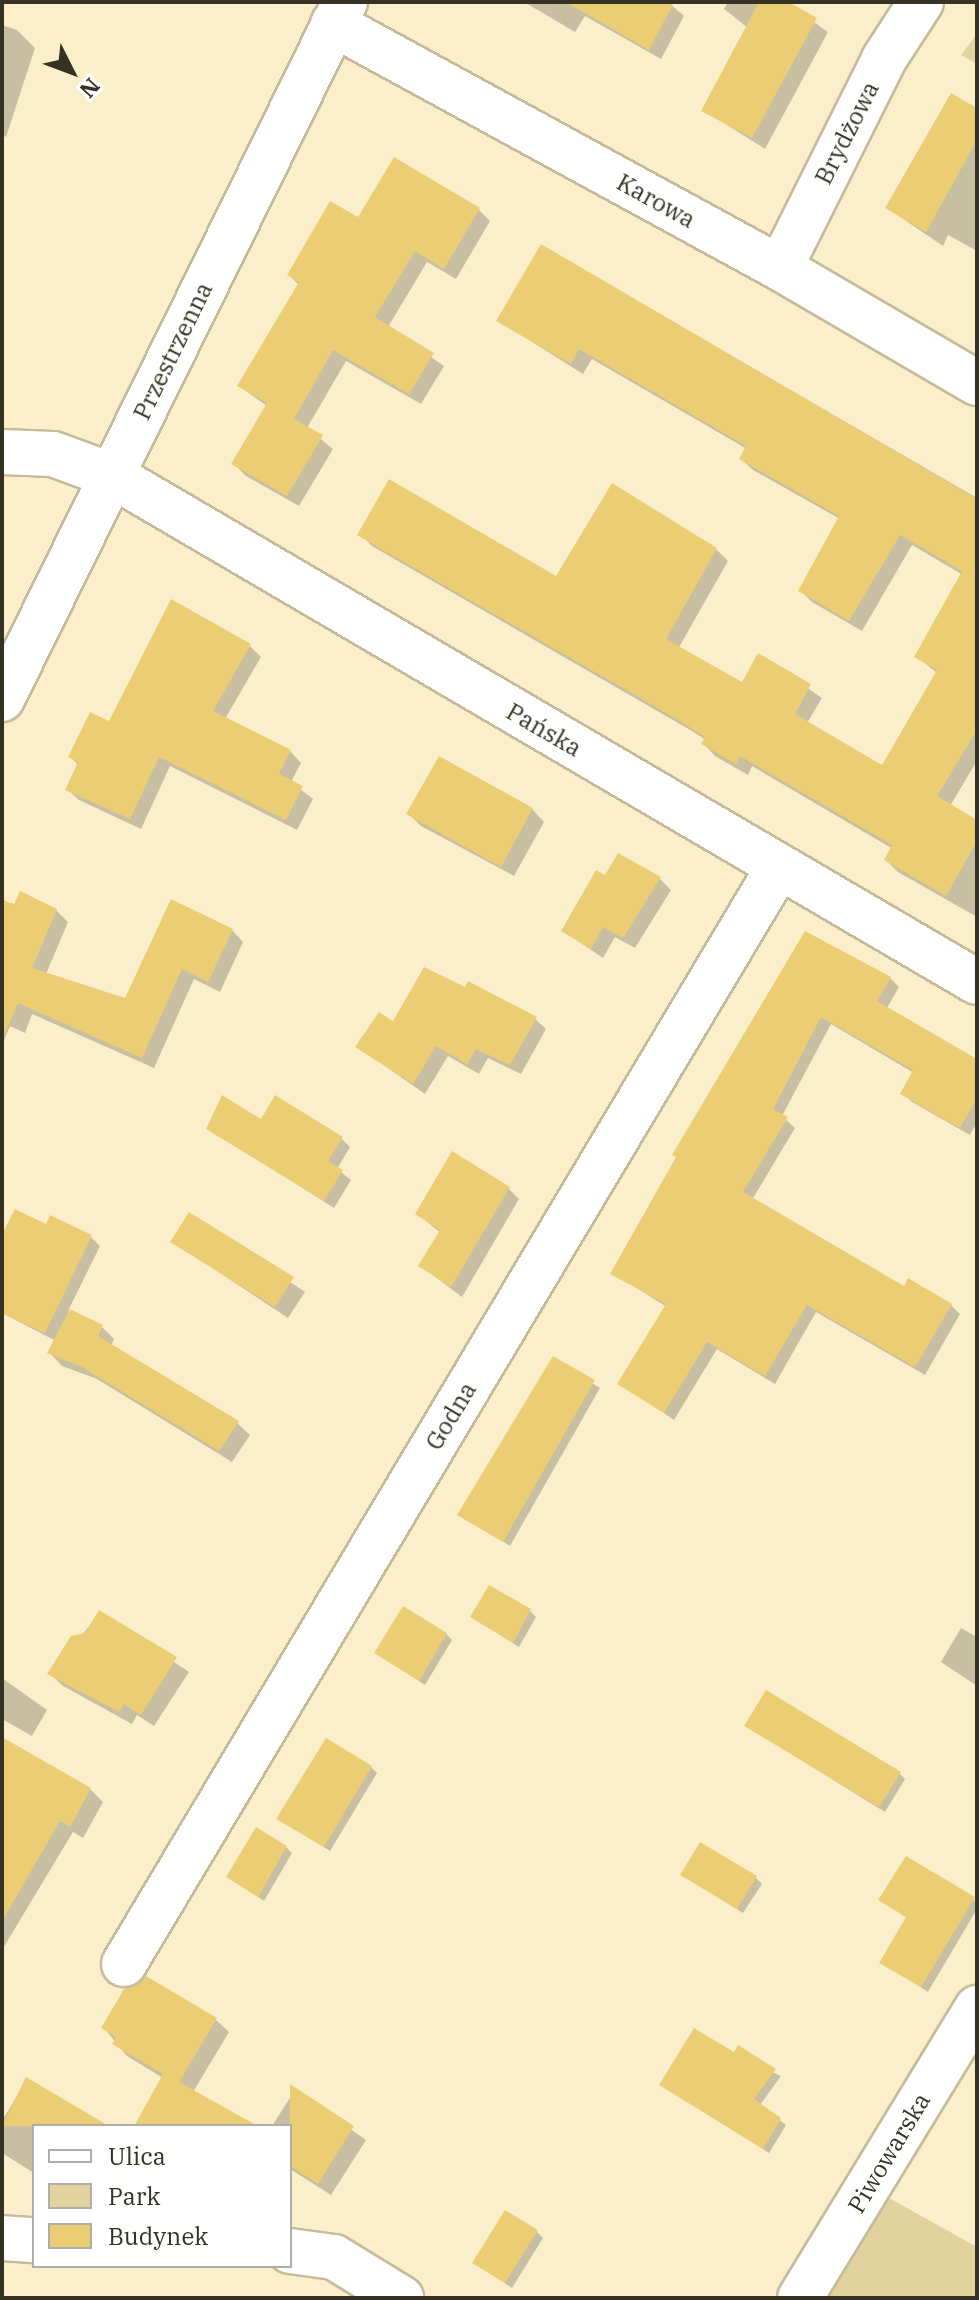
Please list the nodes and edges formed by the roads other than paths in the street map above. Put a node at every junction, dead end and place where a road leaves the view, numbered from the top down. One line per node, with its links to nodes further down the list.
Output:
1 (921, 2): 3 (street, Brydżowa)
2 (339, 13): 3 (street, Karowa); 6 (street, Przestrzenna)
3 (780, 268): 4 (street, Karowa)
4 (977, 383)
5 (2, 452): 6 (street, Pańska)
6 (113, 476): 7 (street, Przestrzenna); 8 (street, Pańska)
7 (2, 699)
8 (778, 868): 9 (street, Pańska); 10 (street, Godna)
9 (977, 982)
10 (124, 1964)
11 (977, 2008): 16 (street, Piwowarska)
12 (2, 2238): 13 (street)
13 (32, 2240)
14 (302, 2251): 15 (street)
15 (401, 2298)
16 (800, 2298)

